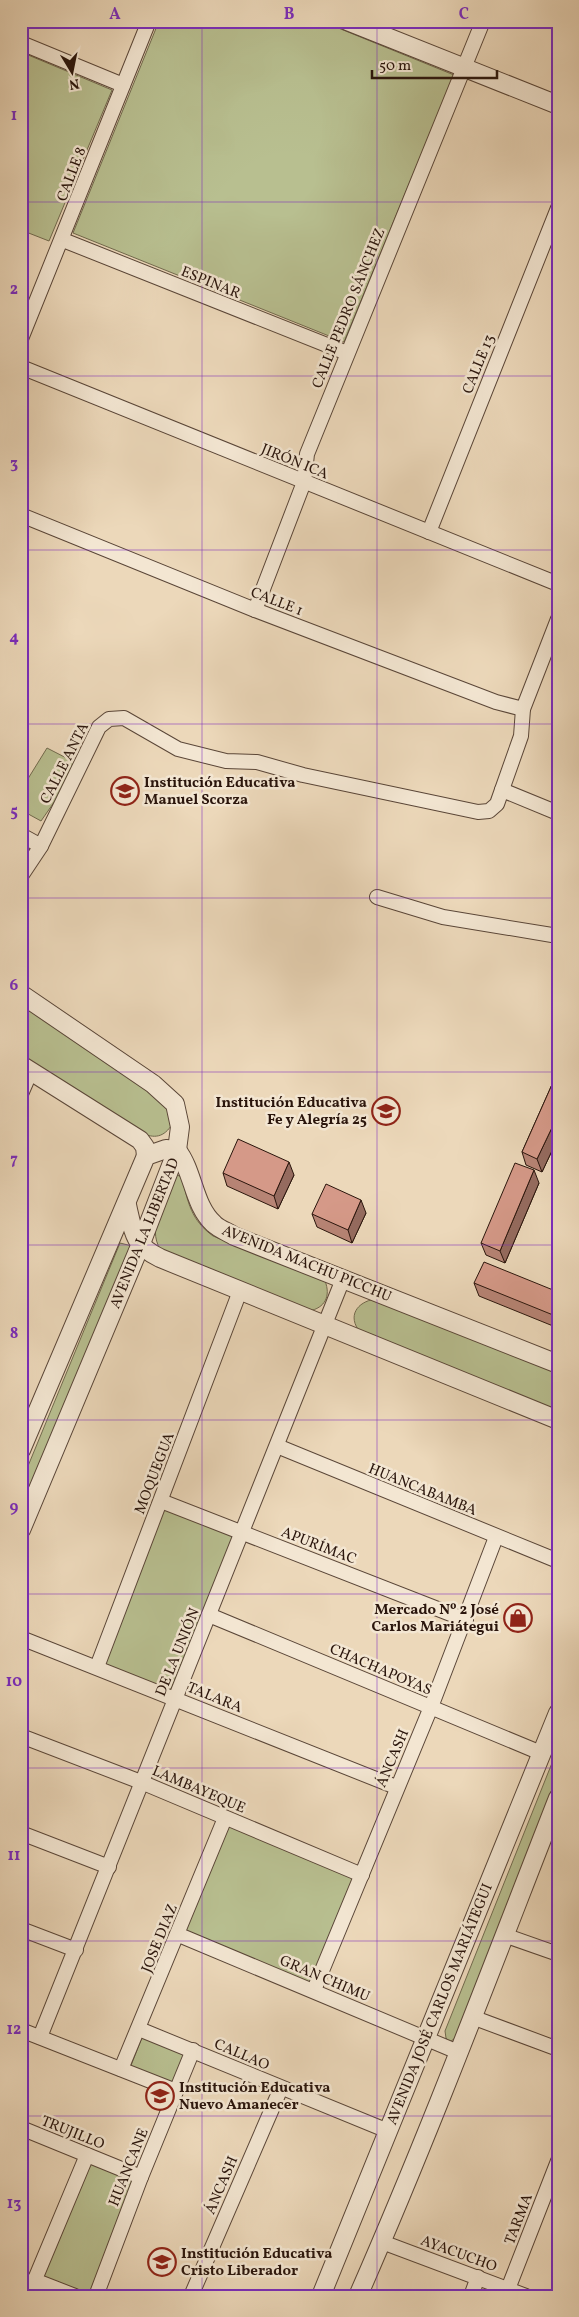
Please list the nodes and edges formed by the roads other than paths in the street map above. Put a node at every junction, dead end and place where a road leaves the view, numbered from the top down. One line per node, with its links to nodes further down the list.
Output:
1 (149, 21): 6 (street, CALLE 8)
2 (347, 21): 5 (street)
3 (484, 21): 5 (street, CALLE PEDRO SÁNCHEZ)
4 (21, 43): 6 (street)
5 (463, 68): 7 (street); 11 (street, CALLE PEDRO SÁNCHEZ)
6 (123, 85): 9 (street, CALLE 8)
7 (558, 105)
8 (558, 208): 15 (street, CALLE 13)
9 (62, 240): 10 (street, CALLE 8); 11 (street, ESPINAR)
10 (21, 339)
11 (347, 353): 13 (street, CALLE PEDRO SÁNCHEZ)
12 (21, 367): 13 (street, JIRÓN ICA)
13 (304, 482): 15 (street, JIRÓN ICA); 17 (street, CALLE PEDRO SÁNCHEZ)
14 (21, 515): 17 (street, CALLE 1)
15 (429, 532): 16 (street, JIRÓN ICA)
16 (558, 584)
17 (255, 610): 19 (street, CALLE 1)
18 (558, 620): 19 (street)
19 (523, 709): 20 (street)
20 (502, 790): 21 (street); 23 (street, CALLE ANTA)
21 (558, 813)
22 (21, 835): 23 (street)
23 (41, 846): 24 (street, CALLE ANTA)
24 (21, 876)
25 (377, 897): 26 (street)
26 (558, 936)
27 (21, 994): 30 (street)
28 (26, 1068): 29 (street); 31 (street)
29 (21, 1094)
30 (178, 1150): 31 (street, AVENIDA LA LIBERTAD); 33 (street, AVENIDA LA LIBERTAD); 34 (street, AVENIDA MACHU PICCHU)
31 (146, 1156): 32 (street, AVENIDA LA LIBERTAD)
32 (127, 1205): 33 (street); 40 (street, AVENIDA LA LIBERTAD)
33 (140, 1246): 35 (street); 42 (street, AVENIDA LA LIBERTAD)
34 (343, 1279): 36 (street, DE LA UNIÓN); 37 (street, AVENIDA MACHU PICCHU)
35 (240, 1291): 36 (street); 41 (street, MOQUEGUA)
36 (324, 1325): 38 (street); 39 (street, DE LA UNIÓN)
37 (558, 1364)
38 (558, 1420)
39 (277, 1446): 43 (street, DE LA UNIÓN); 44 (street, HUANCABAMBA)
40 (21, 1450)
41 (161, 1501): 43 (street, APURÍMAC); 49 (street, MOQUEGUA)
42 (21, 1530)
43 (241, 1532): 46 (street, DE LA UNIÓN); 47 (street, APURÍMAC)
44 (496, 1537): 45 (street, HUANCABAMBA); 47 (street, ÁNCASH)
45 (558, 1561)
46 (209, 1615): 50 (street, DE LA UNIÓN); 51 (street, CHACHAPOYAS)
47 (466, 1620): 51 (street, ÁNCASH)
48 (21, 1638): 49 (street, TALARA)
49 (97, 1667): 50 (street, TALARA)
50 (176, 1699): 55 (street, DE LA UNIÓN); 56 (street, TALARA)
51 (431, 1707): 54 (street, CHACHAPOYAS); 56 (street, ÁNCASH)
52 (558, 1713): 54 (street, AVENIDA JOSÉ CARLOS MARIÁTEGUI)
53 (21, 1736): 55 (street, LAMBAYEQUE)
54 (541, 1753): 72 (street, AVENIDA JOSÉ CARLOS MARIÁTEGUI)
55 (141, 1782): 58 (street, LAMBAYEQUE); 60 (street, DE LA UNIÓN)
56 (396, 1787): 61 (street, ÁNCASH)
57 (558, 1798): 64 (street)
58 (225, 1818): 61 (street, LAMBAYEQUE); 63 (street, JOSE DIAZ)
59 (21, 1833): 60 (street)
60 (110, 1868): 65 (street, DE LA UNIÓN)
61 (362, 1875): 67 (street, ÁNCASH)
62 (21, 1929): 65 (street)
63 (179, 1935): 67 (street, GRAN CHIMU); 69 (street, JOSE DIAZ)
64 (504, 1935): 66 (street); 68 (street)
65 (76, 1950): 71 (street, DE LA UNIÓN)
66 (558, 1954)
67 (314, 1990): 72 (street, GRAN CHIMU)
68 (472, 2017): 74 (street); 75 (street)
69 (139, 2029): 73 (street, CALLAO); 76 (street, JOSE DIAZ)
70 (21, 2030): 71 (street)
71 (40, 2037): 76 (street)
72 (426, 2038): 75 (street, GRAN CHIMU); 80 (street, AVENIDA JOSÉ CARLOS MARIÁTEGUI)
73 (193, 2050): 77 (street, CALLAO); 78 (street, HUANCANE)
74 (558, 2050)
75 (458, 2052): 84 (street)
76 (122, 2069): 78 (street)
77 (281, 2088): 80 (street, CALLAO); 91 (street, ÁNCASH)
78 (176, 2091): 83 (street, HUANCANE)
79 (21, 2128): 81 (street, TRUJILLO)
80 (388, 2131): 92 (street, AVENIDA JOSÉ CARLOS MARIÁTEGUI)
81 (87, 2155): 83 (street, TRUJILLO); 86 (street)
82 (558, 2161): 87 (street, TARMA)
83 (141, 2177): 90 (street, HUANCANE)
84 (382, 2242): 85 (street, AYACUCHO); 93 (street)
85 (478, 2277): 87 (street, AYACUCHO); 94 (street)
86 (34, 2280): 88 (street); 89 (street)
87 (508, 2289): 95 (street, AYACUCHO)
88 (28, 2296)
89 (75, 2296)
90 (96, 2296)
91 (191, 2296)
92 (321, 2296)
93 (358, 2296)
94 (471, 2296)
95 (526, 2296)

